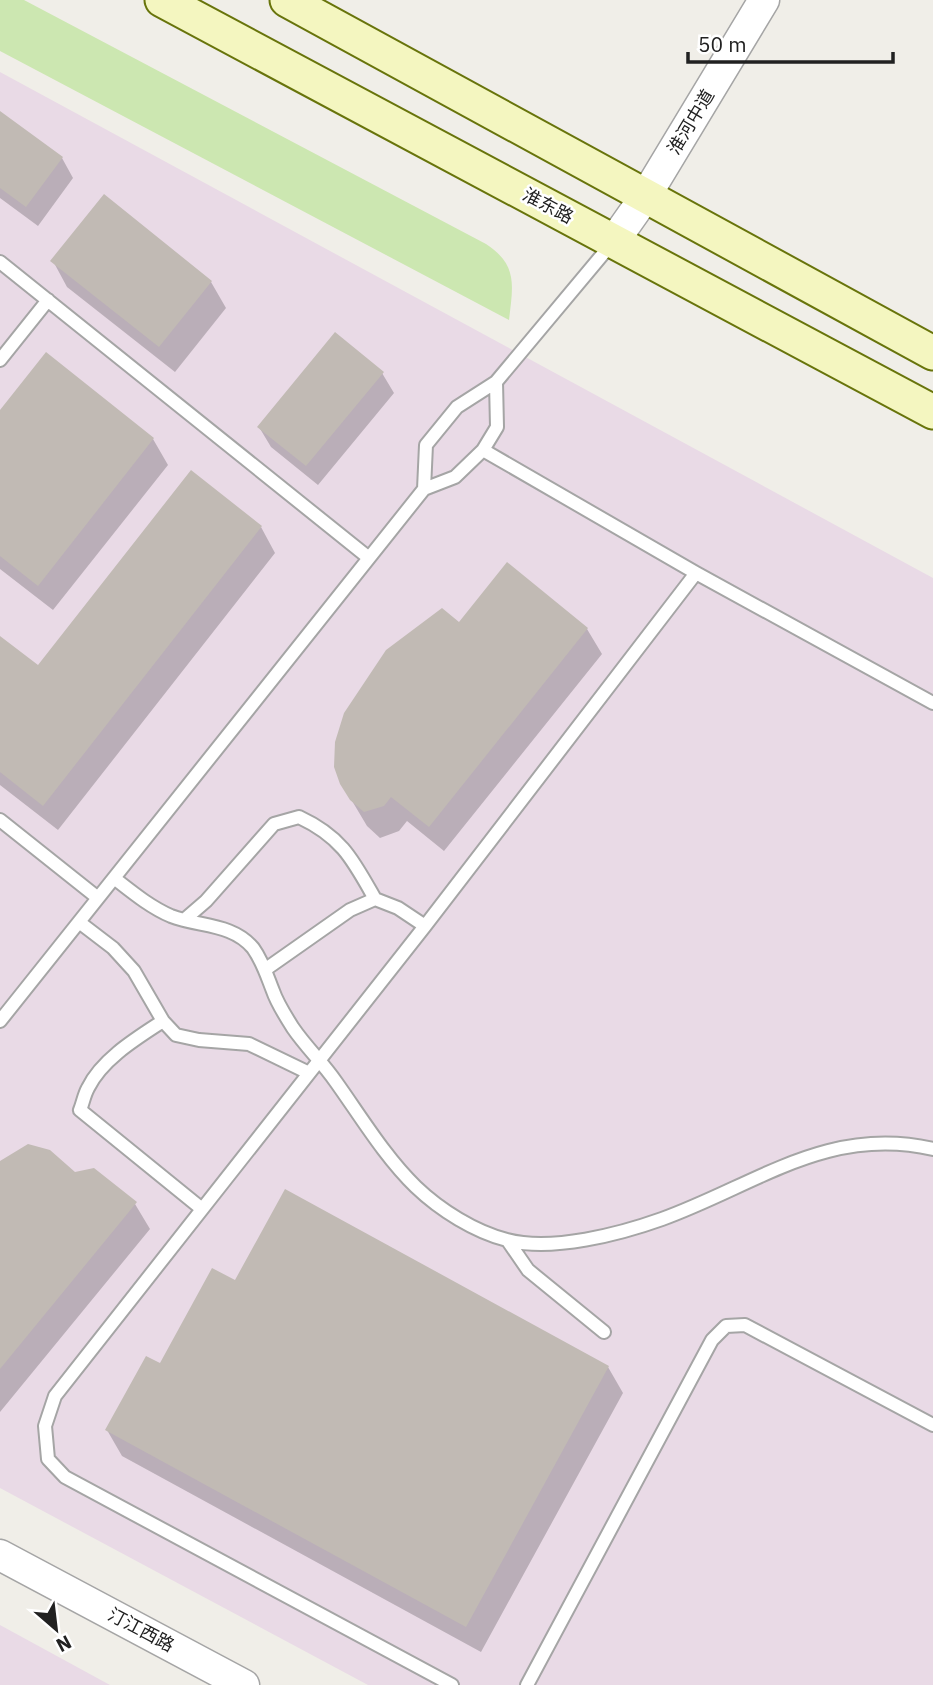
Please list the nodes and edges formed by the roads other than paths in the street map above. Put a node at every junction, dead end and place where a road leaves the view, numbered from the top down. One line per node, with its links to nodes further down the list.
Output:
1 (162, 0): 5 (main road, 淮东路)
2 (287, 0): 4 (main road)
3 (764, 0): 4 (street, 淮河中道)
4 (645, 197): 5 (street, 淮河中道); 6 (main road)
5 (614, 241): 8 (main road, 淮东路); 12 (lane)
6 (738, 248): 8 (main road); 10 (main road)
7 (0, 262): 9 (lane)
8 (715, 295): 13 (main road, 淮东路)
9 (48, 300): 11 (lane); 16 (lane)
10 (933, 354)
11 (0, 360)
12 (496, 382): 14 (lane); 15 (lane)
13 (933, 412)
14 (482, 450): 15 (lane); 17 (lane)
15 (424, 489): 16 (lane)
16 (369, 558): 20 (lane)
17 (696, 573): 18 (lane); 25 (lane)
18 (933, 703)
19 (0, 820): 21 (lane)
20 (114, 878): 21 (lane); 23 (lane)
21 (98, 898): 24 (lane)
22 (375, 900): 23 (lane); 25 (lane); 26 (lane)
23 (184, 920): 26 (lane)
24 (79, 922): 27 (lane); 28 (lane)
25 (425, 926): 29 (lane)
26 (266, 969): 29 (lane)
27 (0, 1021)
28 (163, 1021): 30 (lane); 32 (lane)
29 (320, 1059): 30 (lane); 33 (lane)
30 (309, 1073): 32 (lane)
31 (933, 1149): 33 (lane)
32 (202, 1209): 38 (lane)
33 (508, 1241): 34 (lane)
34 (604, 1332)
35 (933, 1425): 39 (lane)
36 (0, 1555): 37 (street, 汀江西路)
37 (244, 1685)
38 (453, 1685)
39 (527, 1685)

